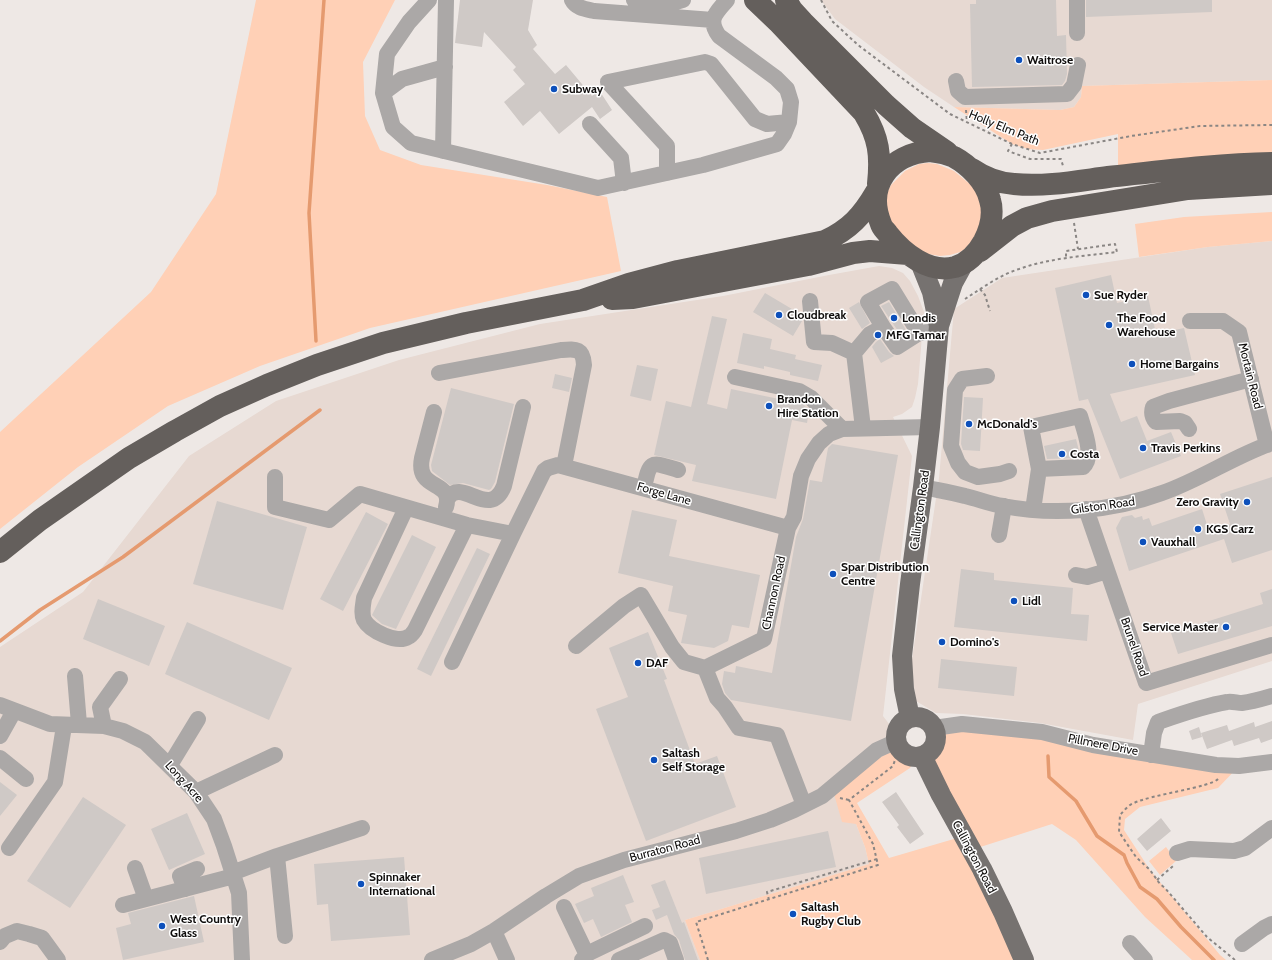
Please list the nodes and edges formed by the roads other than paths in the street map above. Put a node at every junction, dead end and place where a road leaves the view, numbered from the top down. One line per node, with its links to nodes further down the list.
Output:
1 (429, 0): 15 (street)
2 (446, 0): 13 (street)
3 (572, 0): 10 (street)
4 (634, 0): 5 (street)
5 (683, 0)
6 (727, 0): 10 (street)
7 (755, 0): 24 (highway)
8 (786, 0): 19 (highway)
9 (1076, 0): 11 (street)
10 (712, 20): 16 (street)
11 (1077, 33)
12 (1078, 65): 14 (street)
13 (445, 67): 15 (street); 18 (street)
14 (956, 81)
15 (383, 93): 18 (street)
16 (789, 122): 21 (street); 21 (street)
17 (590, 124): 22 (street)
18 (443, 151): 22 (street)
19 (960, 161): 20 (highway); 24 (highway); 26 (highway)
20 (1272, 163)
21 (667, 173): 22 (street)
22 (624, 183)
23 (1272, 184): 26 (highway)
24 (877, 188): 25 (highway); 27 (highway)
25 (914, 258): 26 (highway); 27 (highway); 31 (main road, Callington Road)
26 (970, 258): 31 (main road, Callington Road)
27 (583, 300): 62 (highway)
28 (810, 301): 33 (street)
29 (1190, 321): 37 (street, Mortain Road)
30 (883, 327): 32 (street); 32 (street); 33 (street)
31 (939, 328): 32 (street); 40 (main road, Callington Road)
32 (919, 333)
33 (854, 352): 41 (street)
34 (439, 373): 45 (street)
35 (987, 376): 48 (street)
36 (735, 377): 42 (street)
37 (1251, 379): 43 (street); 44 (street, Mortain Road)
38 (523, 407): 52 (street)
39 (434, 412): 52 (street)
40 (930, 427): 41 (street, Channon Road); 50 (main road, Callington Road)
41 (863, 428): 42 (street, Channon Road)
42 (842, 429): 59 (street, Channon Road)
43 (1189, 429)
44 (1269, 444): 55 (street, Gilston Road)
45 (564, 466): 51 (street, Forge Lane); 60 (street, Forge Lane)
46 (1039, 469): 46 (street); 56 (street)
47 (678, 470): 51 (street)
48 (1009, 471)
49 (274, 477): 54 (street)
50 (924, 487): 53 (street, Gilston Road); 73 (main road, Callington Road)
51 (644, 488): 59 (street, Forge Lane)
52 (448, 498): 57 (street)
53 (1004, 506): 56 (street, Gilston Road); 61 (street)
54 (406, 508): 57 (street); 58 (street)
55 (1086, 509): 56 (street, Gilston Road); 63 (street, Brunel Road)
56 (1034, 510)
57 (442, 518): 58 (street)
58 (466, 525): 60 (street)
59 (788, 528): 68 (street, Channon Road)
60 (513, 534): 67 (street)
61 (999, 535)
62 (0, 552)
63 (1108, 571): 64 (street); 65 (street, Brunel Road)
64 (1076, 575)
65 (1272, 645)
66 (576, 646): 68 (street)
67 (452, 662)
68 (705, 668): 88 (street)
69 (75, 676): 75 (street)
70 (120, 679): 76 (street)
71 (1272, 696): 80 (street)
72 (7, 708): 75 (street, Long Acre); 78 (street)
73 (910, 718): 77 (main road); 79 (main road)
74 (198, 719): 85 (street)
75 (71, 725): 76 (street, Long Acre); 91 (street)
76 (104, 726): 85 (street, Long Acre)
77 (934, 728): 80 (street, Pillmere Drive); 82 (main road)
78 (0, 736)
79 (898, 744): 82 (main road); 88 (street, Burraton Road)
80 (1151, 754): 84 (street, Pillmere Drive)
81 (275, 755): 87 (street)
82 (922, 756): 115 (main road, Callington Road)
83 (0, 758): 86 (street)
84 (1272, 762)
85 (170, 765): 87 (street, Long Acre)
86 (26, 779)
87 (196, 792): 96 (street, Long Acre)
88 (804, 805): 103 (street, Burraton Road)
89 (362, 828): 93 (street)
90 (1272, 828): 92 (street)
91 (9, 848)
92 (1177, 853)
93 (277, 856): 96 (street); 104 (street)
94 (135, 868): 98 (street)
95 (197, 869): 97 (street)
96 (233, 874): 97 (street); 110 (street, Long Acre)
97 (185, 889): 98 (street)
98 (146, 899): 99 (street)
99 (123, 905)
100 (564, 907): 108 (street)
101 (1272, 924): 107 (street)
102 (645, 926): 108 (street)
103 (494, 931): 111 (street, Burraton Road); 112 (street)
104 (285, 936)
105 (0, 942): 109 (street)
106 (1130, 943): 116 (street)
107 (1242, 944)
108 (584, 957)
109 (58, 960)
110 (242, 960)
111 (432, 960)
112 (506, 960)
113 (619, 960): 114 (street)
114 (676, 960)
115 (1024, 960)
116 (1145, 960)

